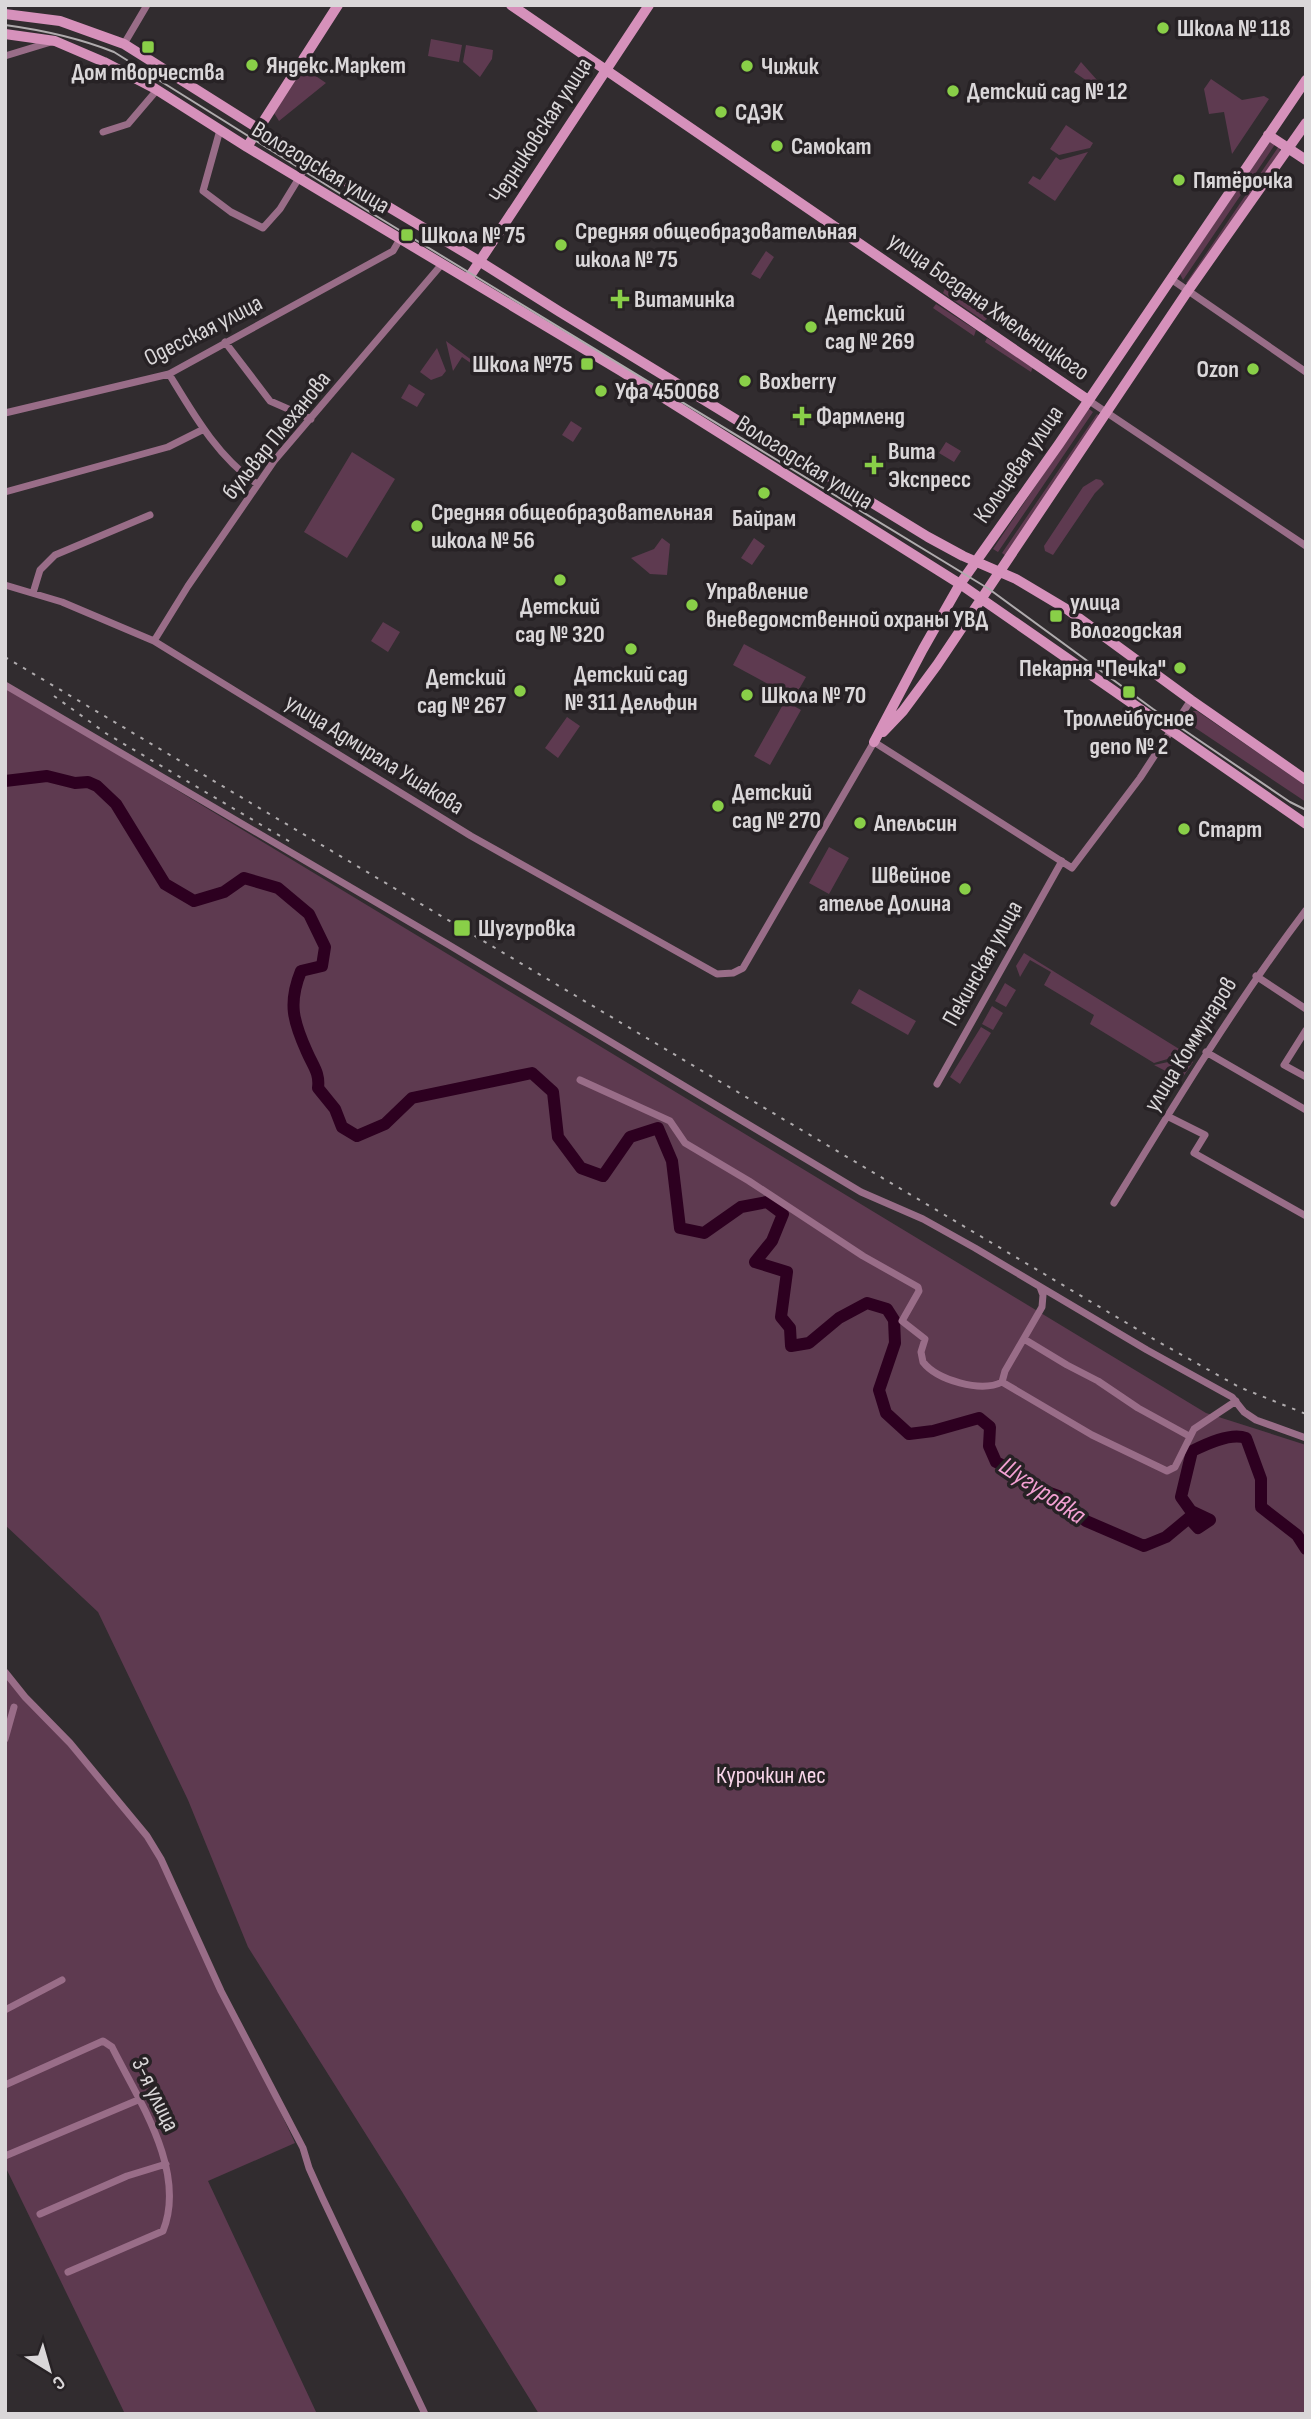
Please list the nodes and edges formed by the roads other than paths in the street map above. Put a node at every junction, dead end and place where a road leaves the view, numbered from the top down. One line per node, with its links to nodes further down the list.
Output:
1 (147, 5): 8 (street)
2 (338, 5): 14 (main road)
3 (511, 5): 10 (main road, улица Богдана Хмельницкого)
4 (649, 5): 10 (main road, Черниковская улица)
5 (5, 14): 8 (main road, Вологодская улица)
6 (5, 34): 7 (main road, Вологодская улица)
7 (55, 41): 9 (street); 12 (main road, Вологодская улица)
8 (124, 44): 14 (main road, Вологодская улица)
9 (5, 56)
10 (606, 68): 25 (main road, Черниковская улица); 34 (main road, улица Богдана Хмельницкого)
11 (1306, 80): 17 (main road, Кольцевая улица)
12 (157, 90): 15 (main road, Вологодская улица); 16 (street)
13 (1306, 123): 19 (main road, Кольцевая улица)
14 (258, 127): 18 (main road); 20 (main road, Вологодская улица)
15 (220, 130): 18 (main road, Вологодская улица); 22 (street)
16 (103, 132)
17 (1268, 135): 19 (main road); 29 (main road, Кольцевая улица)
18 (247, 147): 22 (main road, Вологодская улица)
19 (1289, 149): 21 (main road); 30 (main road, Кольцевая улица)
20 (310, 160): 22 (street); 25 (main road, Вологодская улица)
21 (1306, 160)
22 (299, 178): 23 (main road, Вологодская улица)
23 (400, 239): 24 (main road, Вологодская улица); 31 (street, Одесская улица)
24 (431, 258): 26 (main road, Вологодская улица); 27 (street)
25 (479, 261): 28 (main road, Черниковская улица); 43 (main road, Вологодская улица)
26 (442, 264): 27 (street, бульвар Плеханова); 28 (main road, Вологодская улица)
27 (428, 279): 37 (street, бульвар Плеханова)
28 (468, 279): 45 (main road, Вологодская улица)
29 (1171, 279): 30 (street); 34 (main road, Кольцевая улица)
30 (1187, 292): 32 (street); 35 (main road, Кольцевая улица)
31 (225, 342): 33 (street, Одесская улица); 37 (street)
32 (1306, 372)
33 (169, 374): 36 (street, Одесская улица); 38 (street)
34 (1088, 400): 35 (street, улица Богдана Хмельницкого); 43 (main road, Кольцевая улица)
35 (1107, 413): 42 (street, улица Богдана Хмельницкого); 44 (main road, Кольцевая улица)
36 (5, 414)
37 (311, 419): 39 (street, бульвар Плеханова)
38 (202, 430): 39 (street); 40 (street)
39 (257, 484): 49 (street, бульвар Плеханова)
40 (5, 492)
41 (150, 515): 47 (street)
42 (1306, 546)
43 (975, 562): 44 (main road, Вологодская улица); 45 (main road, Кольцевая улица)
44 (1000, 573): 48 (main road, Кольцевая улица); 51 (main road, Вологодская улица)
45 (960, 584): 48 (main road, Вологодская улица); 53 (main road, Кольцевая улица)
46 (5, 585): 47 (street, улица Адмирала Ушакова)
47 (33, 593): 49 (street, улица Адмирала Ушакова)
48 (982, 599): 52 (main road, Вологодская улица); 53 (main road, Кольцевая улица)
49 (155, 641): 58 (street, улица Адмирала Ушакова)
50 (5, 685): 70 (street)
51 (1191, 700): 52 (street); 54 (main road, Вологодская улица)
52 (1172, 731): 55 (main road, Вологодская улица); 56 (street)
53 (874, 742): 56 (street); 58 (street, Кольцевая улица)
54 (1306, 780)
55 (1306, 824)
56 (1062, 861): 65 (street, Пекинская улица)
57 (1306, 910): 59 (street, улица Коммунаров)
58 (717, 974)
59 (1256, 976): 60 (street); 62 (street, улица Коммунаров)
60 (1306, 1009)
61 (1306, 1030): 63 (street)
62 (1206, 1052): 66 (street); 67 (street, улица Коммунаров)
63 (1306, 1077)
64 (580, 1080): 72 (street)
65 (937, 1084)
66 (1306, 1110)
67 (1167, 1116): 68 (street, улица Коммунаров); 69 (street)
68 (1114, 1203)
69 (1306, 1216)
70 (1040, 1287): 71 (street); 73 (street)
71 (1024, 1339): 72 (street); 74 (street)
72 (1002, 1382): 74 (street)
73 (1236, 1401): 74 (street); 75 (street)
74 (1189, 1436)
75 (1306, 1438)
76 (5, 1672): 87 (street)
77 (14, 1706): 78 (street)
78 (5, 1739)
79 (62, 1980): 80 (street)
80 (5, 2010)
81 (5, 2085): 82 (street, 3-я улица)
82 (138, 2100): 83 (street); 84 (street, 3-я улица)
83 (5, 2156)
84 (166, 2164): 85 (street); 86 (street, 3-я улица)
85 (40, 2214)
86 (68, 2272)
87 (425, 2414)

